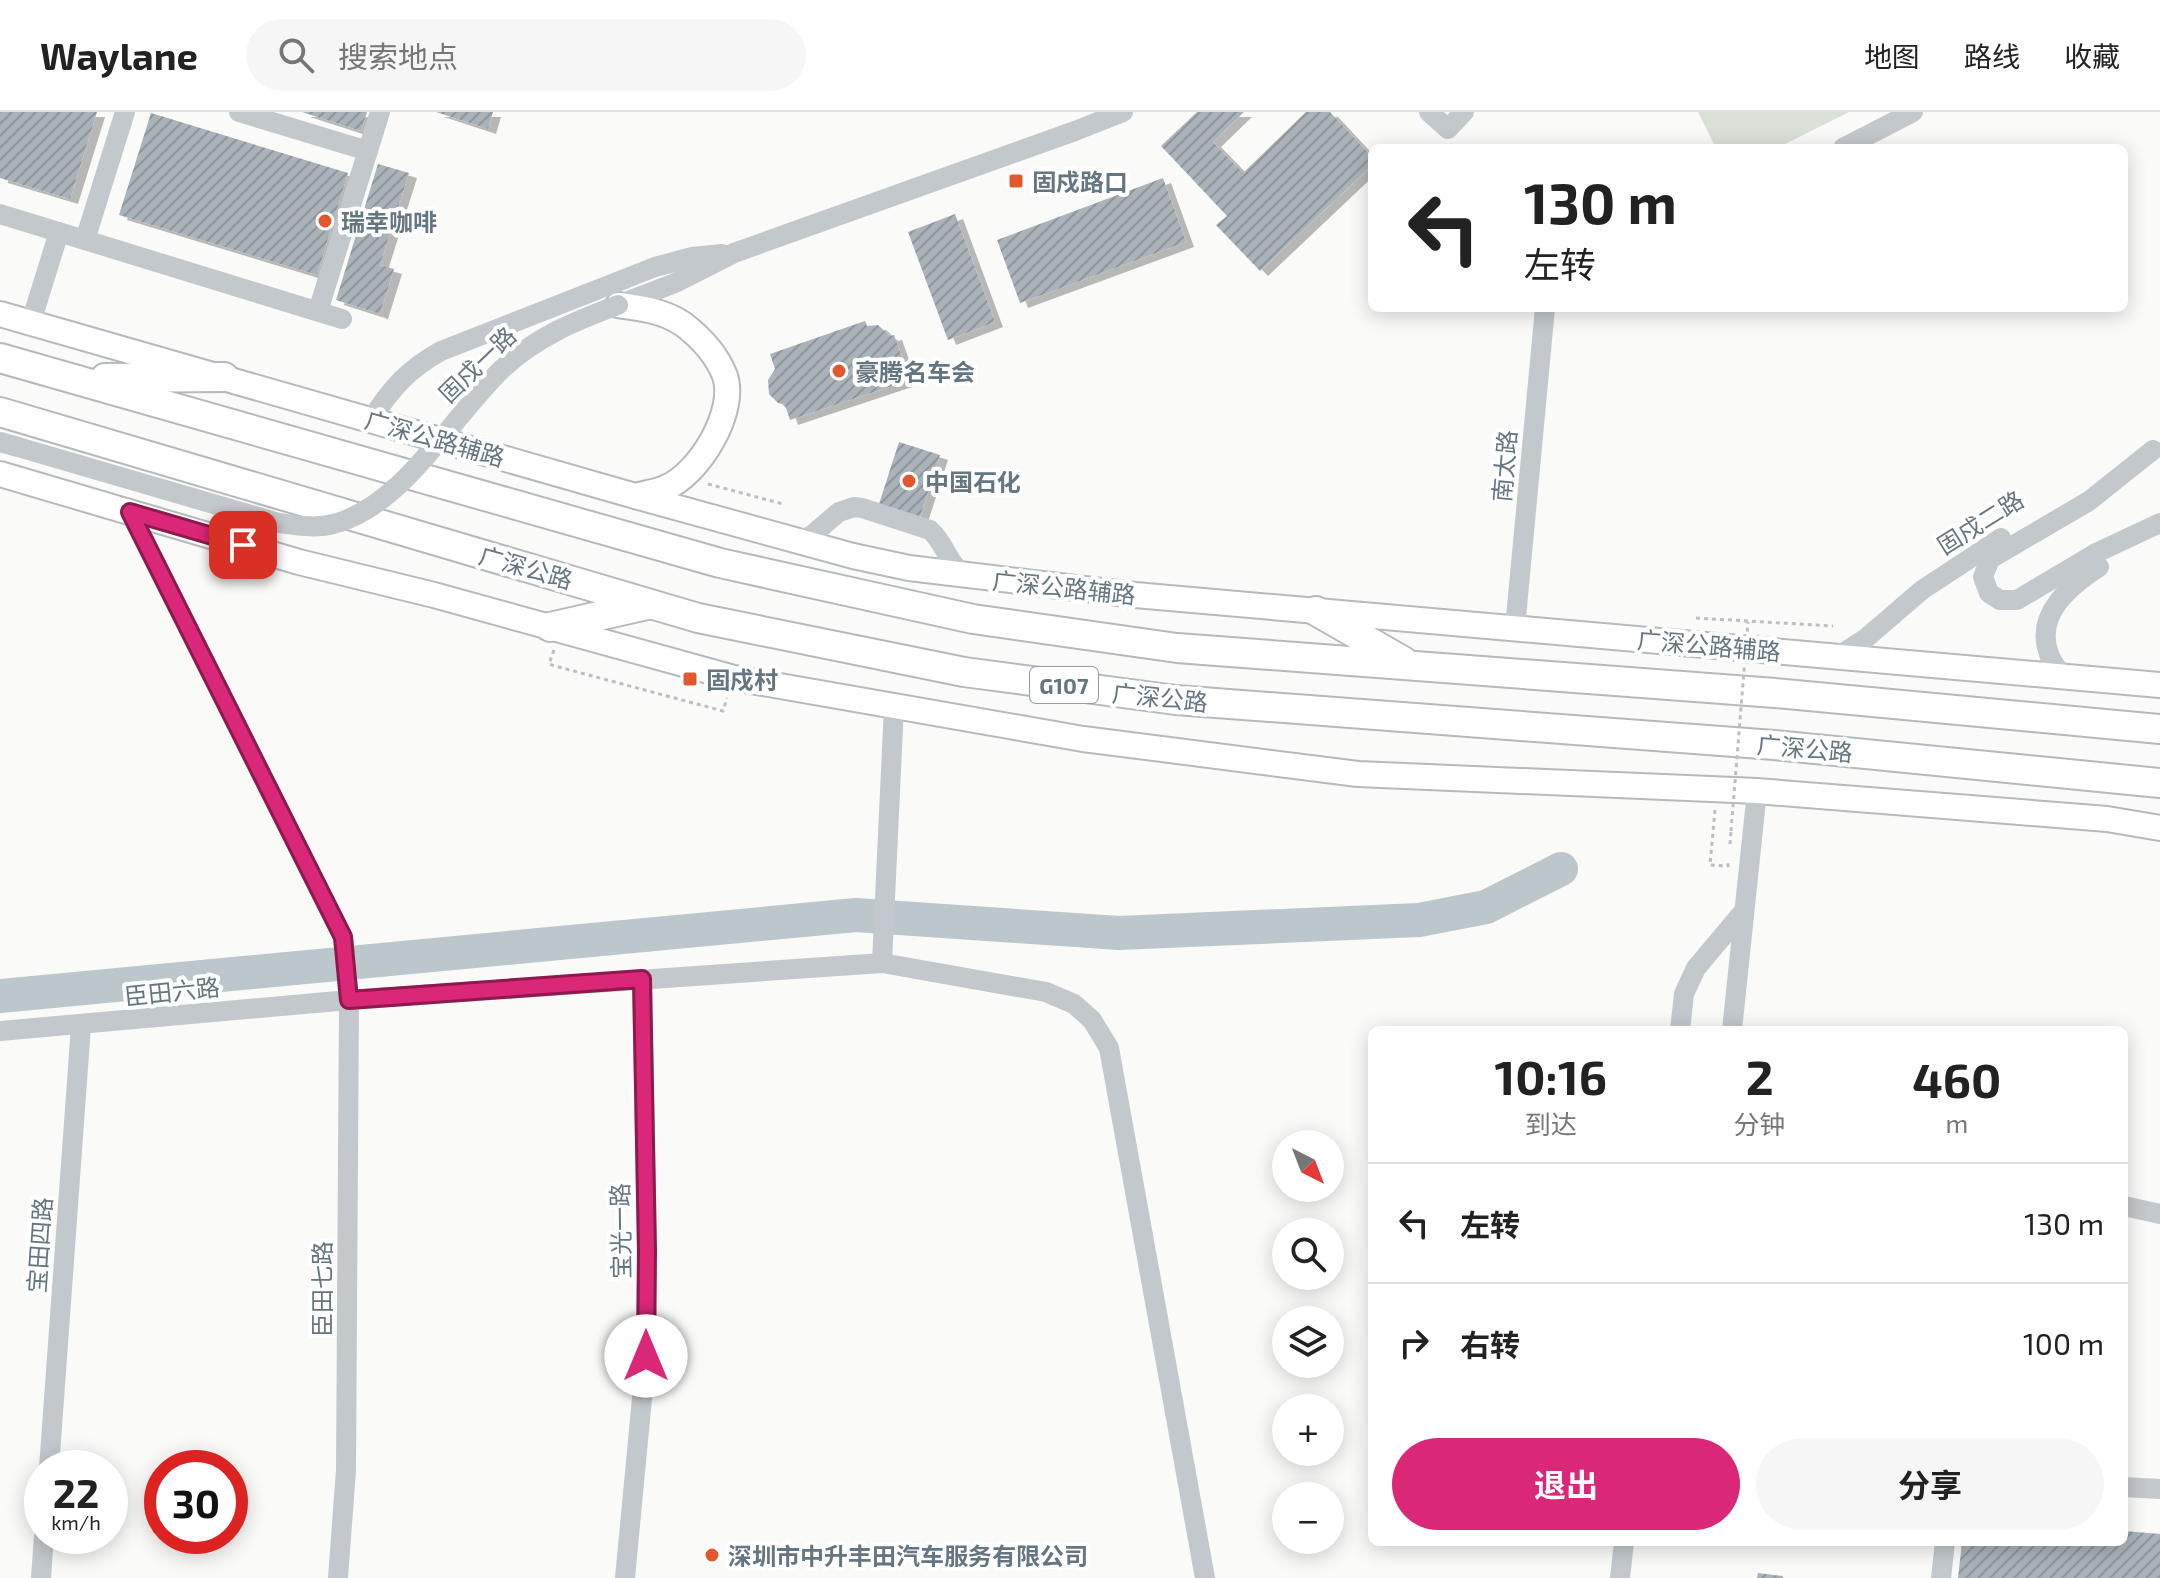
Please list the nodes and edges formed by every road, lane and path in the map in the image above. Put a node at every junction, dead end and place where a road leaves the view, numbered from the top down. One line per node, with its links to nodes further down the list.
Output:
1 (125, 112): 12 (street)
2 (239, 112): 9 (street)
3 (380, 112): 9 (street)
4 (1123, 112): 13 (street, 固戍一路)
5 (1429, 112): 6 (street)
6 (1464, 112)
7 (1913, 112): 8 (street)
8 (1851, 144)
9 (368, 151): 15 (street)
10 (0, 214): 11 (street)
11 (59, 232): 12 (street); 19 (street)
12 (85, 240): 15 (street)
13 (734, 253): 14 (street, 固戍一路); 24 (street, 固戍一路)
14 (618, 305): 25 (street, 固戍一路, bridge); 29 (main road)
15 (318, 311): 18 (street)
16 (1545, 312): 40 (street, 南太路)
17 (0, 314): 19 (main road, 广深公路辅路)
18 (342, 319)
19 (31, 322): 21 (main road, 广深公路辅路)
20 (0, 358): 22 (highway, G107)
21 (224, 377): 22 (highway); 24 (main road, 广深公路辅路)
22 (71, 378): 43 (highway, G107)
23 (0, 412): 35 (highway, 广深公路 / G107)
24 (372, 419): 29 (main road, 广深公路辅路)
25 (9, 445)
26 (2156, 448): 32 (street); 42 (street, 固戍二路)
27 (0, 474): 31 (main road)
28 (708, 484): 30 (path)
29 (635, 496): 33 (main road, 广深公路辅路)
30 (783, 504)
31 (130, 512): 41 (main road); 56 (street, 臣田七路)
32 (2160, 526): 44 (street)
33 (799, 541): 34 (main road, 广深公路辅路); 34 (street)
34 (965, 575): 36 (main road, 广深公路辅路)
35 (651, 604): 41 (highway); 49 (highway, 广深公路 / G107)
36 (1316, 611): 40 (main road, 广深公路辅路); 43 (highway)
37 (1696, 618): 38 (path)
38 (1748, 622): 39 (path); 51 (path, bridge)
39 (1833, 626)
40 (1515, 628): 42 (main road, 广深公路辅路)
41 (552, 636): 46 (path); 47 (main road)
42 (1837, 657): 44 (main road, 广深公路辅路)
43 (1411, 666): 48 (highway, G107)
44 (2062, 676): 45 (main road, 广深公路辅路)
45 (2160, 685)
46 (729, 695)
47 (894, 706): 50 (main road); 54 (street)
48 (2160, 729)
49 (2160, 783)
50 (1757, 791): 52 (main road); 53 (street)
51 (1716, 806)
52 (2160, 828)
53 (1744, 911): 58 (street); 59 (street)
54 (882, 963): 55 (street, 臣田六路); 72 (street, 臣田六路)
55 (642, 979): 56 (street, 臣田六路); 71 (street, 宝光一路)
56 (349, 1000): 57 (street, 臣田六路); 70 (street, 臣田七路)
57 (81, 1026): 60 (street, 臣田六路); 63 (street, 宝田四路)
58 (1680, 1026)
59 (1732, 1026)
60 (0, 1031)
61 (2128, 1207): 62 (street)
62 (2160, 1214)
63 (50, 1450)
64 (2128, 1487): 65 (street)
65 (2160, 1489)
66 (1624, 1546): 73 (street)
67 (1945, 1546): 74 (street)
68 (43, 1554): 69 (street)
69 (41, 1578)
70 (338, 1578)
71 (625, 1578)
72 (1205, 1578)
73 (1620, 1578)
74 (1941, 1578)

